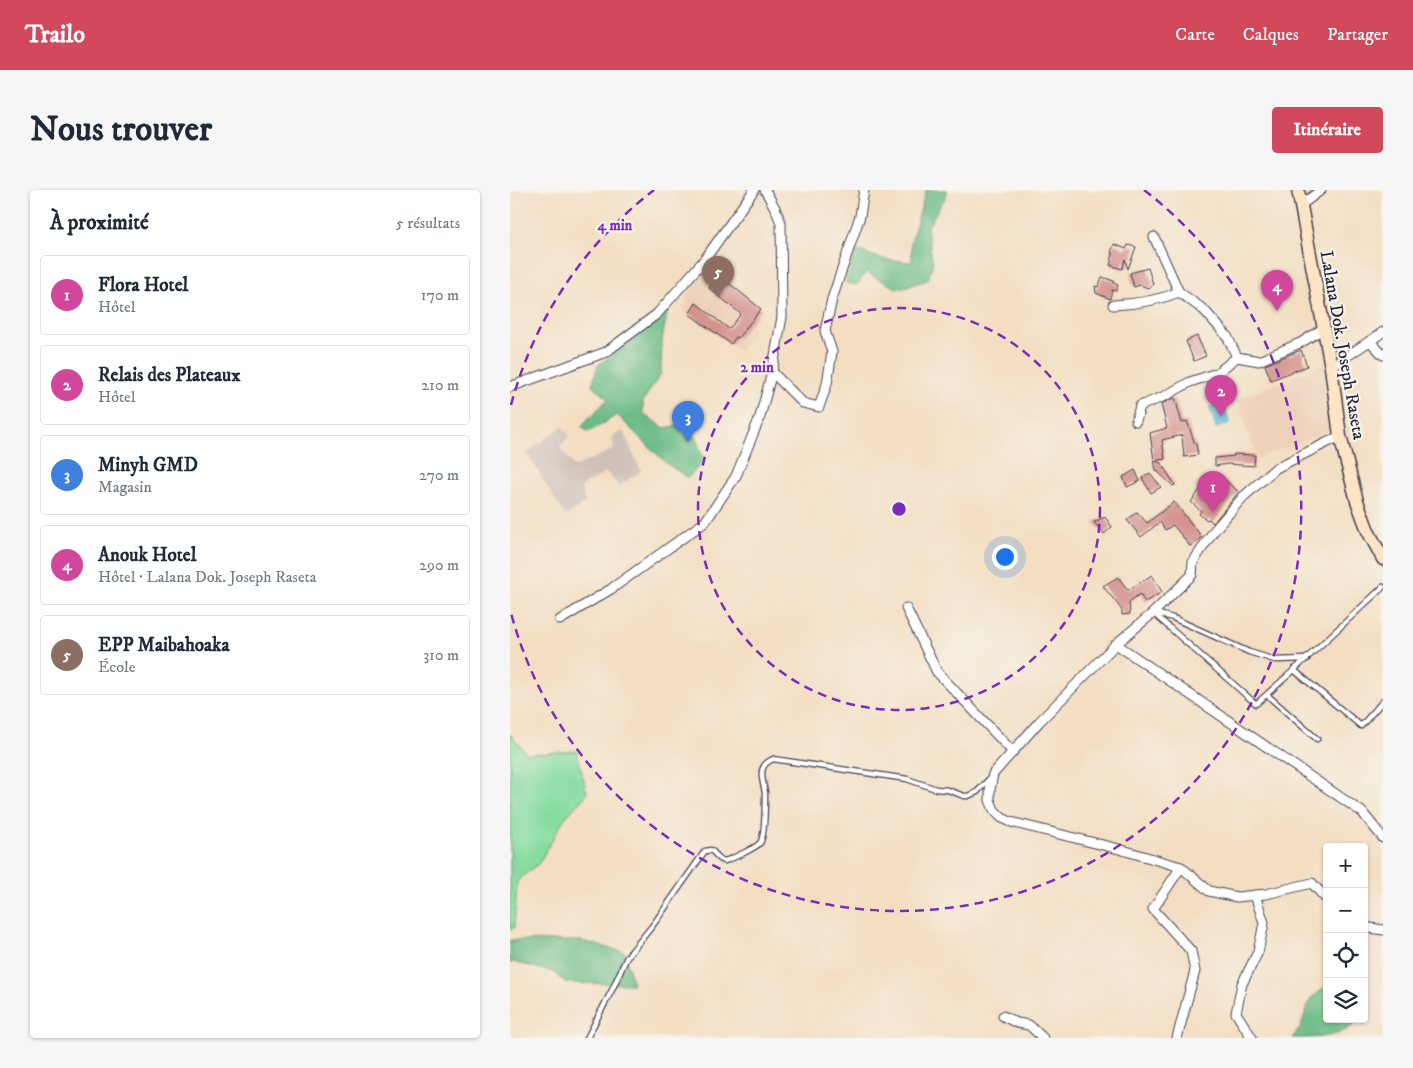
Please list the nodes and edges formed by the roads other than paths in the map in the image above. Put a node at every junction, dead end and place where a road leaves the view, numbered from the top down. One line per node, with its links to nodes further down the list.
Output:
1 (754, 190): 17 (street)
2 (766, 190): 16 (street)
3 (864, 190): 16 (street)
4 (1298, 190): 6 (main road, Lalana Dok. Joseph Raseta)
5 (1321, 190): 6 (street)
6 (1301, 205): 10 (main road, Lalana Dok. Joseph Raseta)
7 (1154, 237): 8 (street)
8 (1179, 292): 9 (street); 14 (street)
9 (1113, 305)
10 (1324, 328): 14 (street); 15 (main road, Lalana Dok. Joseph Raseta)
11 (1383, 332): 12 (street)
12 (1370, 342): 13 (street); 15 (street)
13 (1383, 355)
14 (1237, 357): 18 (street)
15 (1330, 367): 19 (main road, Lalana Dok. Joseph Raseta)
16 (772, 372): 24 (street)
17 (510, 387)
18 (1136, 422)
19 (1340, 436): 20 (main road, Lalana Dok. Joseph Raseta); 23 (street)
20 (1383, 559)
21 (1383, 587): 26 (lane)
22 (906, 608): 31 (street)
23 (1154, 612): 25 (street); 26 (lane); 28 (lane)
24 (560, 620)
25 (1116, 644): 31 (street); 33 (street)
26 (1307, 659): 27 (lane)
27 (1294, 670): 28 (lane); 29 (lane)
28 (1267, 695): 30 (lane)
29 (1383, 700)
30 (1317, 739)
31 (1013, 752): 32 (street)
32 (993, 774): 34 (street); 40 (lane)
33 (1383, 838)
34 (1181, 867): 35 (street); 42 (street)
35 (1255, 895): 36 (street); 43 (street)
36 (1323, 895)
37 (1368, 928): 38 (street)
38 (1381, 931)
39 (1003, 1016): 41 (street)
40 (587, 1038)
41 (1043, 1038)
42 (1177, 1038)
43 (1252, 1038)

